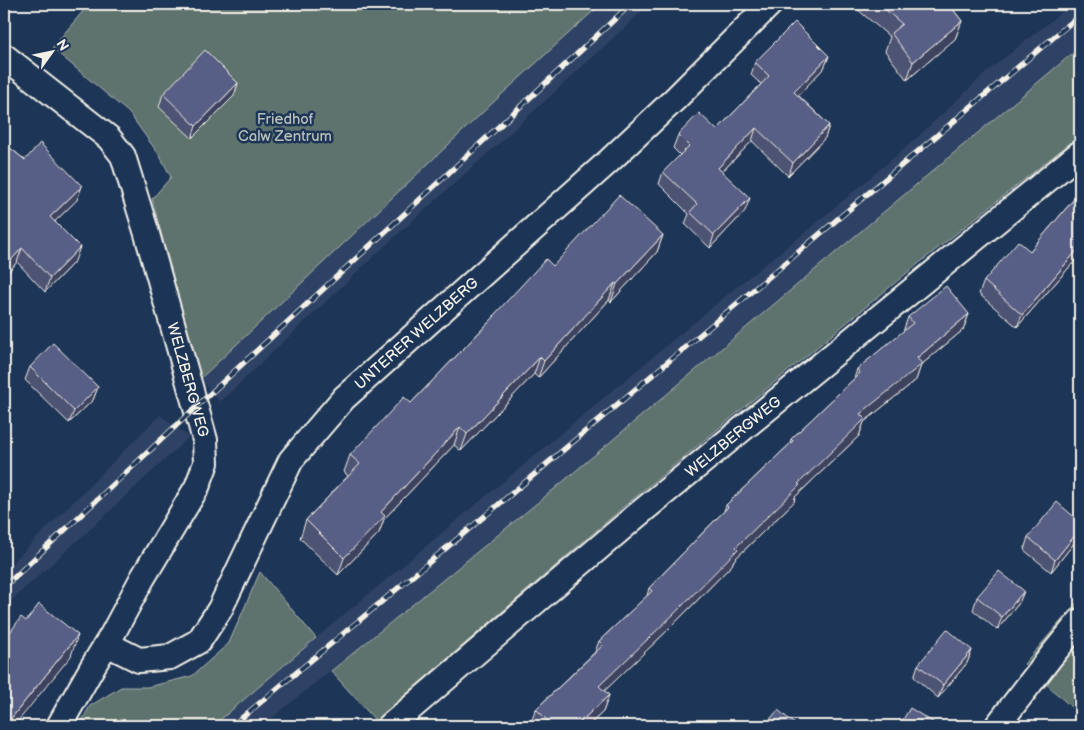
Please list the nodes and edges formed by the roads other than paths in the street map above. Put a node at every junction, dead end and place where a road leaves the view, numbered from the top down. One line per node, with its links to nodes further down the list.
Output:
1 (770, 4): 5 (street, UNTERER WELZBERG)
2 (4, 56): 5 (street, WELZBERGWEG)
3 (1080, 153): 6 (street, WELZBERGWEG)
4 (1080, 621): 8 (street)
5 (107, 644): 7 (street, WELZBERGWEG)
6 (393, 725)
7 (59, 726)
8 (997, 726)

